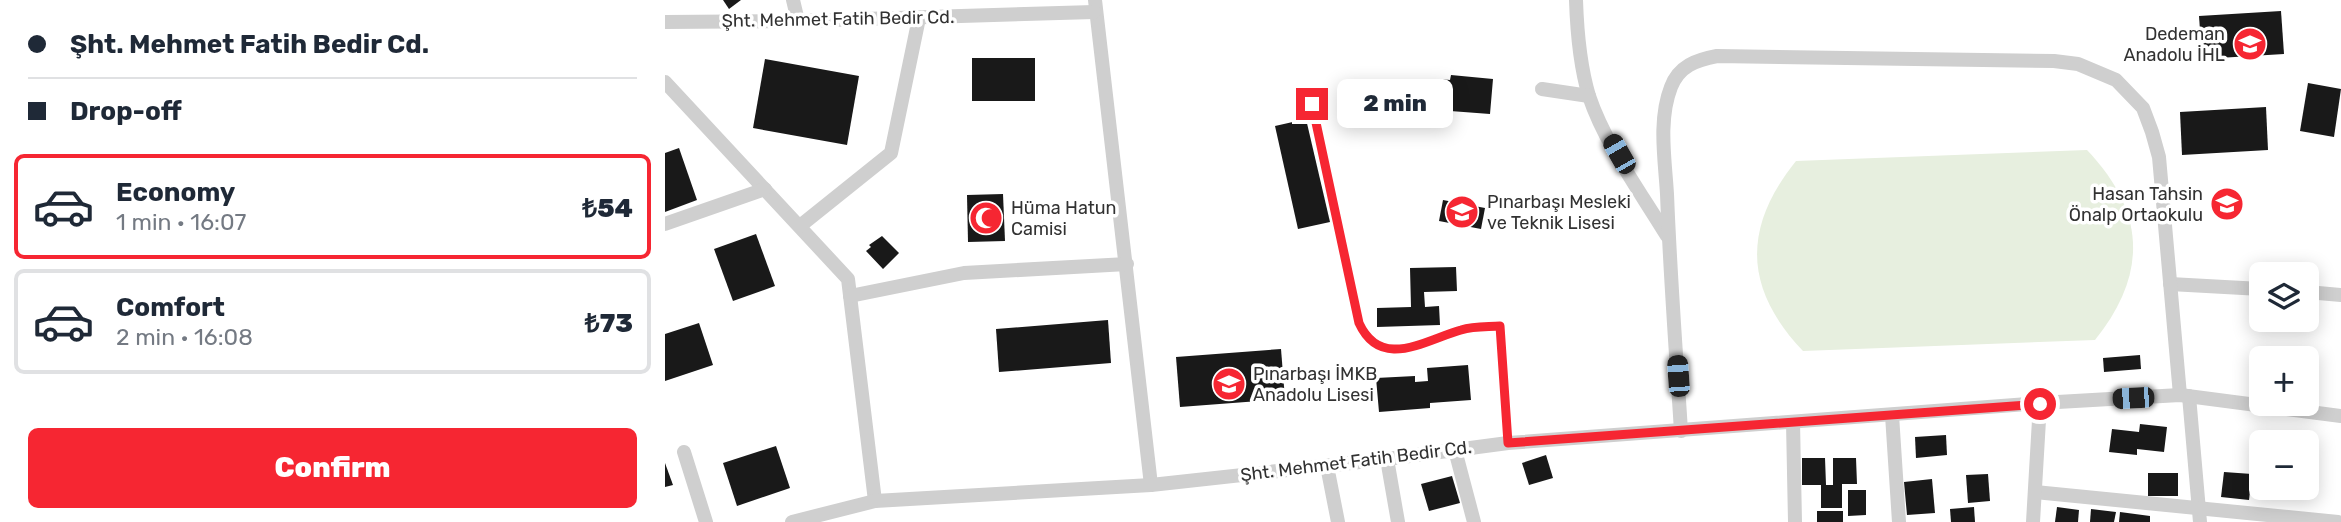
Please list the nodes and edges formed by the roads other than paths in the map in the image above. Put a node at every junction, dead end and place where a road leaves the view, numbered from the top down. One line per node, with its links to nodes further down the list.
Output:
1 (793, 0): 7 (street)
2 (973, 0): 5 (street)
3 (1576, 0): 11 (street)
4 (1094, 6): 5 (street, Şht. Mehmet Fatih Bedir Cd.); 17 (street)
5 (973, 17): 6 (street, Şht. Mehmet Fatih Bedir Cd.)
6 (919, 18): 7 (street, Şht. Mehmet Fatih Bedir Cd.); 15 (street)
7 (798, 21): 8 (street, Şht. Mehmet Fatih Bedir Cd.)
8 (665, 22)
9 (665, 82): 13 (street)
10 (1542, 89): 11 (street)
11 (1589, 96): 16 (street)
12 (1312, 104): 29 (lane)
13 (765, 189): 14 (street); 15 (street)
14 (665, 224)
15 (800, 226): 22 (street)
16 (1668, 238): 18 (street); 28 (street)
17 (1126, 264): 22 (street); 34 (street)
18 (2170, 284): 19 (street); 23 (street)
19 (2249, 288)
20 (2319, 293): 21 (street)
21 (2341, 295)
22 (850, 296): 36 (street)
23 (2185, 396): 24 (street, Şht. Mehmet Fatih Bedir Cd.); 26 (street, Şht. Mehmet Fatih Bedir Cd.); 37 (street)
24 (2040, 404): 25 (street, Şht. Mehmet Fatih Bedir Cd.); 35 (street)
25 (1892, 415): 27 (street, Şht. Mehmet Fatih Bedir Cd.); 44 (street)
26 (2341, 416)
27 (1793, 422): 28 (street, Şht. Mehmet Fatih Bedir Cd.); 43 (street)
28 (1681, 431): 29 (street, Şht. Mehmet Fatih Bedir Cd.)
29 (1508, 443): 30 (street, Şht. Mehmet Fatih Bedir Cd.)
30 (1455, 450): 32 (street, Şht. Mehmet Fatih Bedir Cd.); 42 (street)
31 (684, 452): 38 (street)
32 (1387, 459): 33 (street, Şht. Mehmet Fatih Bedir Cd.); 41 (street)
33 (1327, 466): 34 (street, Şht. Mehmet Fatih Bedir Cd.); 40 (street)
34 (1151, 485): 36 (street, Şht. Mehmet Fatih Bedir Cd.)
35 (2035, 492): 37 (street); 45 (street)
36 (875, 501): 39 (street, Şht. Mehmet Fatih Bedir Cd.)
37 (2199, 515): 46 (street)
38 (706, 522)
39 (792, 522)
40 (1338, 522)
41 (1398, 522)
42 (1474, 522)
43 (1795, 522)
44 (1899, 522)
45 (2033, 522)
46 (2339, 522)

